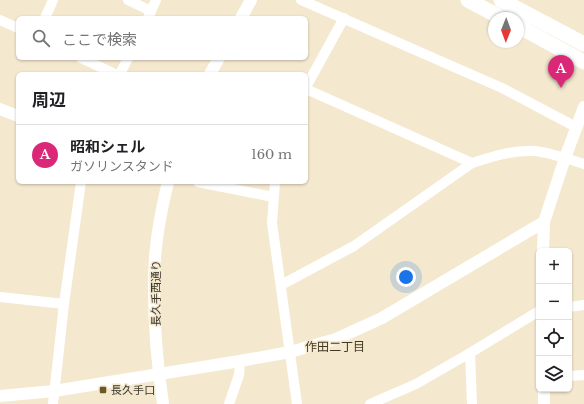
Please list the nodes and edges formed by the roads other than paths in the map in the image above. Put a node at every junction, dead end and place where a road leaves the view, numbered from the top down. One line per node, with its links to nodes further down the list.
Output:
1 (53, 0): 10 (street)
2 (128, 0): 9 (street)
3 (156, 0): 9 (street)
4 (251, 0): 11 (street)
5 (301, 0): 12 (street)
6 (468, 0): 8 (main road)
7 (501, 0): 16 (main road)
8 (491, 12)
9 (149, 15)
10 (46, 16)
11 (242, 16)
12 (344, 18): 24 (street); 29 (street)
13 (0, 20): 14 (street)
14 (16, 27)
15 (524, 29): 20 (main road)
16 (584, 44)
17 (85, 60): 21 (street)
18 (127, 60): 22 (street)
19 (218, 60): 23 (street)
20 (584, 62)
21 (111, 72)
22 (121, 72)
23 (211, 72)
24 (308, 84)
25 (308, 89): 31 (street)
26 (584, 107): 29 (street)
27 (0, 109): 28 (street)
28 (16, 115)
29 (576, 127): 30 (street)
30 (565, 158): 31 (street); 32 (street); 38 (street)
31 (472, 163): 40 (street)
32 (584, 164)
33 (81, 184): 42 (street)
34 (168, 184): 49 (street, 長久手西通り)
35 (208, 184): 37 (street)
36 (275, 184): 37 (street)
37 (274, 197): 40 (street)
38 (544, 222): 39 (street); 46 (street)
39 (543, 248)
40 (281, 285): 46 (street)
41 (0, 297): 42 (street)
42 (64, 304): 52 (street)
43 (584, 305): 44 (street)
44 (572, 307)
45 (536, 313): 47 (street)
46 (290, 352): 48 (street); 58 (street)
47 (470, 353): 59 (street); 60 (street)
48 (240, 361): 49 (street); 57 (street)
49 (159, 374): 52 (street); 56 (street, 長久手西通り)
50 (584, 375): 51 (street)
51 (572, 376)
52 (54, 391): 54 (street); 55 (street)
53 (544, 392): 61 (street)
54 (0, 396)
55 (53, 404)
56 (163, 404)
57 (229, 404)
58 (297, 404)
59 (370, 404)
60 (472, 404)
61 (544, 404)

